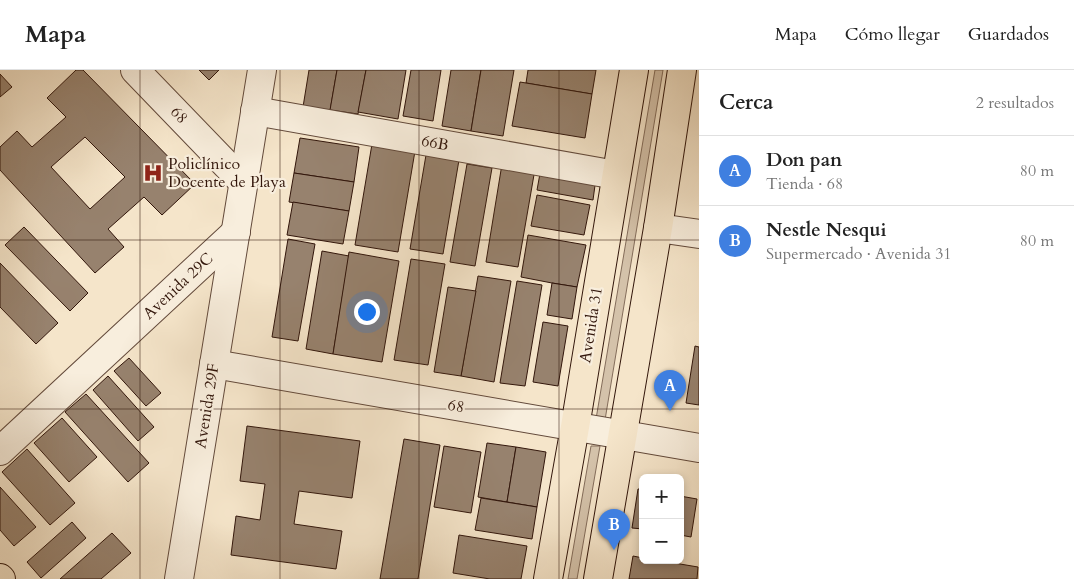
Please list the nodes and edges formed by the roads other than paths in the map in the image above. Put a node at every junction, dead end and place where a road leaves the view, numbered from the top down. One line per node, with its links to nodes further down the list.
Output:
1 (135, 70): 7 (street, 68)
2 (262, 70): 5 (street)
3 (634, 70): 6 (main road, Avenida 31)
4 (682, 70): 8 (main road)
5 (255, 111): 6 (street, 66B); 7 (street)
6 (616, 176): 12 (main road, Avenida 31)
7 (243, 182): 9 (street)
8 (658, 228): 10 (street); 13 (main road)
9 (236, 232): 11 (street, Avenida 29F); 15 (street, Avenida 29C)
10 (699, 234)
11 (214, 364): 12 (street, 68); 16 (street, Avenida 29F)
12 (575, 427): 13 (street, 68); 17 (main road, Avenida 31)
13 (623, 435): 14 (street, 68); 18 (main road)
14 (699, 448)
15 (0, 451)
16 (179, 579)
17 (548, 579)
18 (598, 579)

